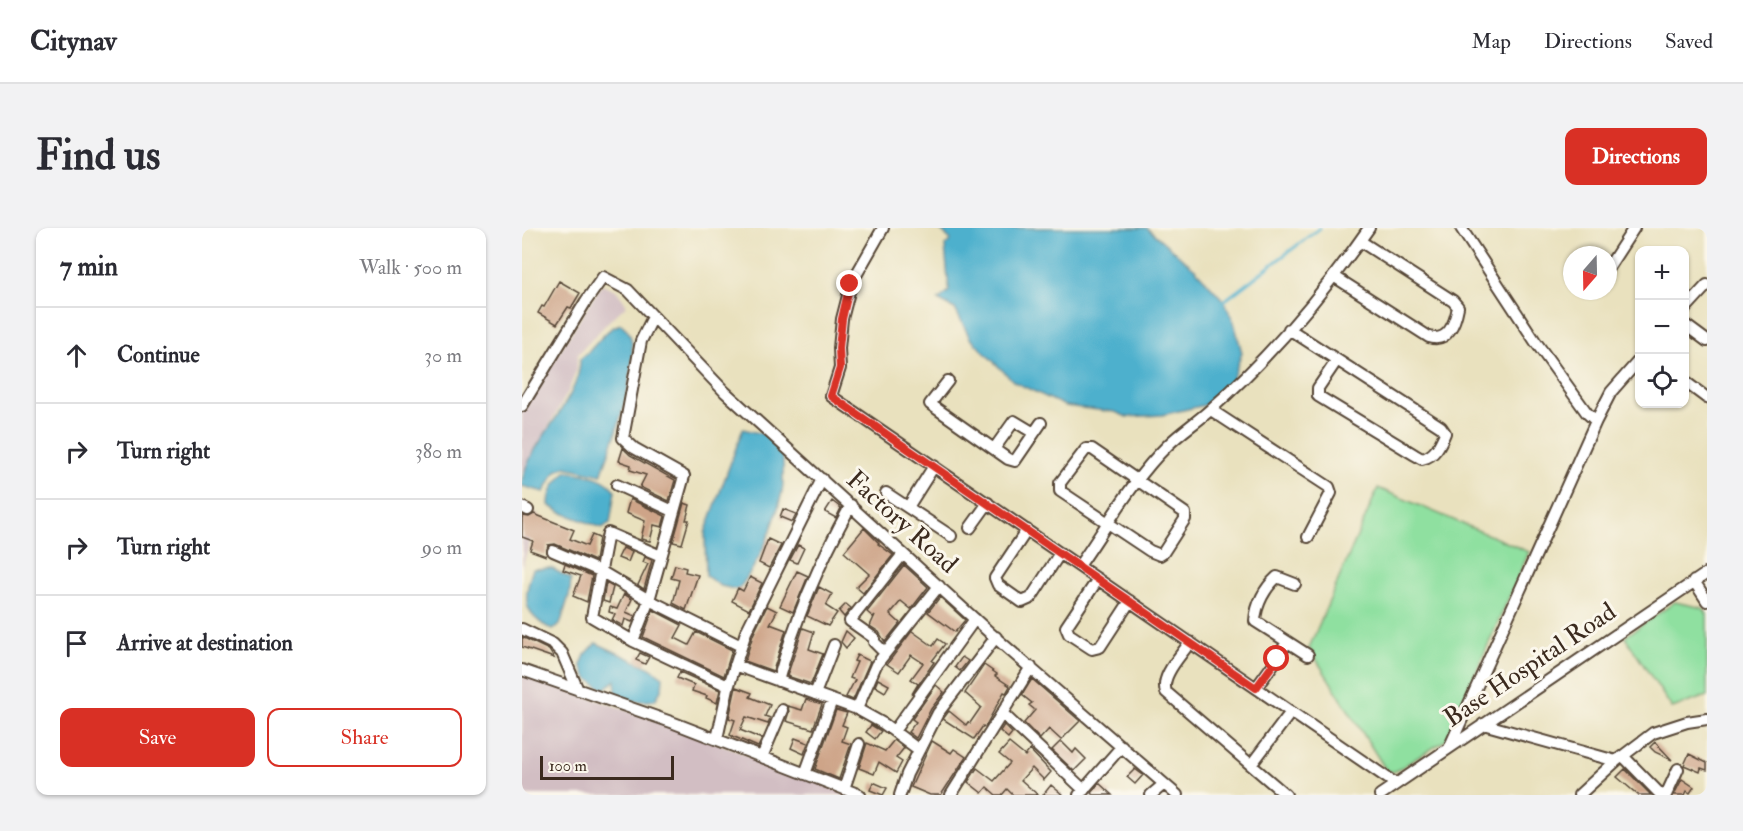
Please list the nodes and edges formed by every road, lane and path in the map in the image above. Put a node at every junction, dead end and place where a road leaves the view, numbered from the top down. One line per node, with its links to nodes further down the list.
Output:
1 (883, 228): 25 (street)
2 (1370, 228): 5 (street)
3 (1461, 228): 21 (street)
4 (1634, 228): 6 (street)
5 (1360, 241): 7 (street); 7 (street)
6 (1617, 254)
7 (1335, 277): 12 (street)
8 (1707, 285): 9 (street)
9 (1689, 305)
10 (653, 317): 19 (street, Factory Road); 26 (street, Factory Road); 33 (street)
11 (1689, 328): 13 (street)
12 (1289, 329): 14 (street); 20 (street)
13 (1707, 341)
14 (1337, 360): 14 (street)
15 (1635, 365): 21 (street)
16 (948, 381): 24 (street)
17 (1689, 385): 18 (street)
18 (1707, 399)
19 (522, 406)
20 (1211, 410): 27 (street); 38 (street)
21 (1596, 421): 82 (street)
22 (1041, 423): 23 (street)
23 (1034, 433): 24 (street); 24 (street)
24 (994, 449)
25 (934, 466): 30 (street); 32 (street)
26 (822, 479): 31 (street, Factory Road); 60 (street)
27 (1137, 482): 34 (street); 34 (street); 34 (street)
28 (617, 485): 33 (street)
29 (886, 493): 32 (street)
30 (988, 503): 35 (street); 36 (street)
31 (851, 505): 41 (street, Factory Road); 66 (street)
32 (908, 507): 37 (street)
33 (673, 511): 42 (street)
34 (1108, 523): 43 (street)
35 (970, 528)
36 (1027, 530): 40 (street); 40 (street)
37 (951, 536)
38 (1308, 537)
39 (553, 551): 44 (street)
40 (1060, 553): 43 (street)
41 (903, 554): 49 (street, Factory Road); 61 (street)
42 (661, 556): 44 (street); 50 (street)
43 (1079, 566): 46 (street)
44 (602, 572): 50 (street); 56 (street)
45 (1707, 573): 47 (street, Base Hospital Road)
46 (1098, 579): 51 (street); 51 (street)
47 (1694, 581): 52 (street); 77 (street, Base Hospital Road)
48 (1295, 584): 58 (street)
49 (939, 586): 53 (street, Factory Road); 61 (street)
50 (649, 600): 56 (street); 60 (street)
51 (1130, 601): 57 (street)
52 (1707, 602)
53 (975, 619): 55 (street, Factory Road); 78 (street)
54 (522, 629): 69 (street)
55 (996, 637): 64 (street, Factory Road); 83 (street)
56 (633, 641): 67 (street)
57 (1190, 642): 68 (street); 86 (street)
58 (1287, 642): 62 (street); 68 (street)
59 (834, 645): 70 (street)
60 (741, 646): 63 (street)
61 (885, 653): 72 (street)
62 (1308, 655)
63 (735, 665): 66 (street); 67 (street)
64 (1030, 667): 75 (street); 81 (street, Factory Road)
65 (522, 670): 69 (street)
66 (778, 681): 70 (street)
67 (728, 686): 79 (street)
68 (1256, 688): 74 (street)
69 (578, 690): 79 (street)
70 (815, 694): 71 (street)
71 (832, 700): 72 (street); 88 (street)
72 (857, 709): 78 (street)
73 (782, 710): 84 (street)
74 (1292, 712): 86 (street); 91 (street)
75 (1002, 713): 92 (street); 95 (street)
76 (1707, 719): 85 (street)
77 (1483, 724): 82 (street, Base Hospital Road); 85 (street)
78 (894, 731): 83 (street)
79 (717, 740): 84 (street)
80 (859, 744): 90 (street)
81 (1122, 746): 89 (street, Factory Road); 92 (street)
82 (1450, 746): 91 (street, Base Hospital Road)
83 (919, 750): 94 (street)
84 (762, 757): 88 (street)
85 (1619, 758): 99 (street); 100 (street)
86 (1251, 765): 98 (street)
87 (1678, 769): 101 (street)
88 (805, 774): 90 (street)
89 (1164, 784): 96 (street); 97 (street, Factory Road)
90 (844, 789): 93 (street)
91 (1389, 791)
92 (1082, 792)
93 (860, 795)
94 (900, 795)
95 (951, 795)
96 (1151, 795)
97 (1177, 795)
98 (1286, 795)
99 (1579, 795)
100 (1661, 795)
101 (1666, 795)

